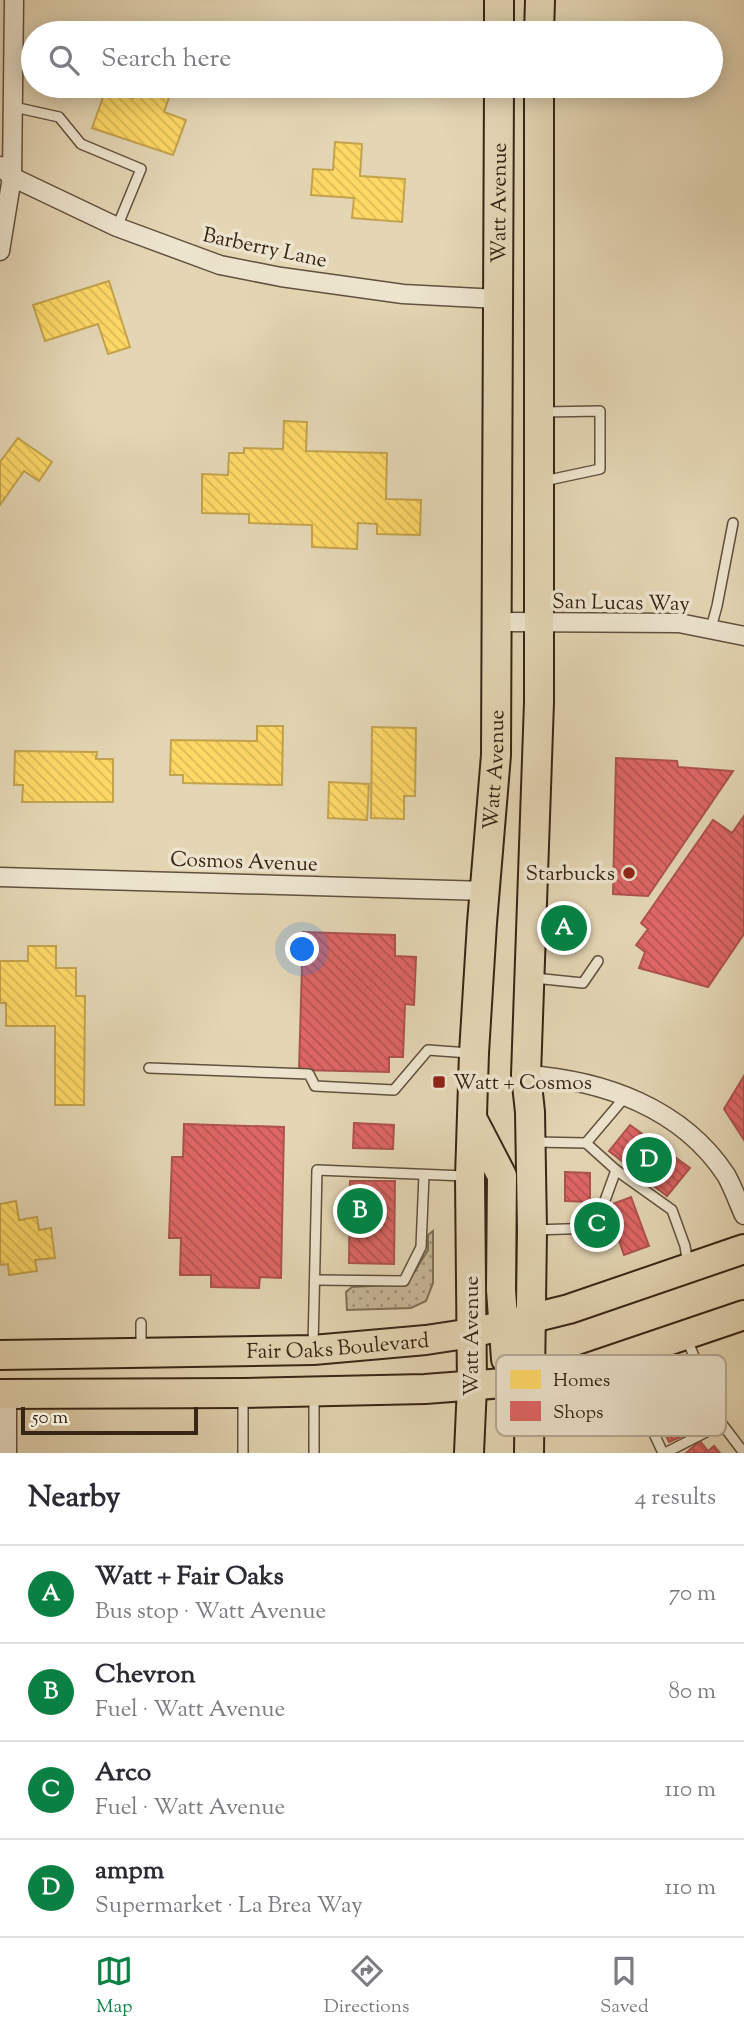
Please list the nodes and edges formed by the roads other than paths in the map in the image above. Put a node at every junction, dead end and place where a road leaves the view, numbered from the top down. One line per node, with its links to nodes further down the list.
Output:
1 (14, 0): 8 (street)
2 (499, 0): 4 (main road)
3 (540, 0): 5 (main road)
4 (499, 21)
5 (540, 21)
6 (499, 98): 12 (main road, Watt Avenue)
7 (539, 98): 13 (main road, Watt Avenue)
8 (14, 107): 9 (street); 10 (lane)
9 (6, 172): 10 (street, Barberry Lane); 11 (street)
10 (117, 227): 12 (street, Barberry Lane)
11 (0, 251)
12 (498, 299): 16 (main road, Watt Avenue)
13 (539, 412): 14 (main road, Watt Avenue); 14 (lane)
14 (539, 482): 17 (main road, Watt Avenue)
15 (733, 523): 18 (lane)
16 (496, 622): 17 (street, San Lucas Way); 21 (main road, Watt Avenue)
17 (539, 623): 18 (street, San Lucas Way); 23 (main road, Watt Avenue)
18 (711, 628): 19 (street, San Lucas Way)
19 (744, 636)
20 (0, 877): 21 (street, Cosmos Avenue)
21 (486, 891): 24 (main road, Watt Avenue)
22 (598, 961): 23 (lane)
23 (529, 977): 26 (main road, Watt Avenue)
24 (474, 1053): 25 (lane); 28 (main road, Watt Avenue)
25 (149, 1068)
26 (526, 1075): 27 (street); 29 (main road, Watt Avenue)
27 (626, 1096): 30 (lane); 34 (street)
28 (472, 1117): 33 (main road, Watt Avenue); 42 (main road)
29 (529, 1142): 30 (lane); 35 (main road, Watt Avenue)
30 (586, 1143): 31 (lane)
31 (616, 1170): 35 (lane); 37 (lane)
32 (424, 1175): 33 (lane); 38 (lane); 38 (lane)
33 (470, 1177): 43 (main road, Watt Avenue)
34 (744, 1215)
35 (532, 1230): 40 (main road, Watt Avenue)
36 (744, 1249): 37 (main road, Fair Oaks Boulevard)
37 (689, 1268): 40 (main road, Fair Oaks Boulevard)
38 (316, 1280): 45 (lane)
39 (744, 1315): 44 (main road, Fair Oaks Boulevard)
40 (532, 1320): 42 (main road, Fair Oaks Boulevard); 49 (main road, Watt Avenue)
41 (141, 1323): 46 (lane)
42 (502, 1326): 43 (main road, Fair Oaks Boulevard); 48 (main road)
43 (471, 1333): 45 (main road, Fair Oaks Boulevard); 53 (main road, Watt Avenue)
44 (685, 1336): 50 (main road, Fair Oaks Boulevard); 51 (lane)
45 (313, 1350): 46 (main road, Fair Oaks Boulevard)
46 (141, 1354): 47 (main road, Fair Oaks Boulevard)
47 (0, 1355)
48 (506, 1355)
49 (531, 1355)
50 (628, 1355)
51 (693, 1355)
52 (496, 1384): 53 (main road, Fair Oaks Boulevard)
53 (472, 1386): 54 (main road, Fair Oaks Boulevard); 63 (main road, Watt Avenue)
54 (314, 1391): 55 (main road, Fair Oaks Boulevard); 62 (lane)
55 (243, 1393): 56 (main road, Fair Oaks Boulevard); 61 (lane)
56 (3, 1394): 60 (street)
57 (726, 1429): 65 (lane)
58 (656, 1436): 64 (lane)
59 (698, 1436): 64 (lane)
60 (7, 1453)
61 (243, 1453)
62 (314, 1453)
63 (469, 1453)
64 (664, 1453)
65 (744, 1453)

